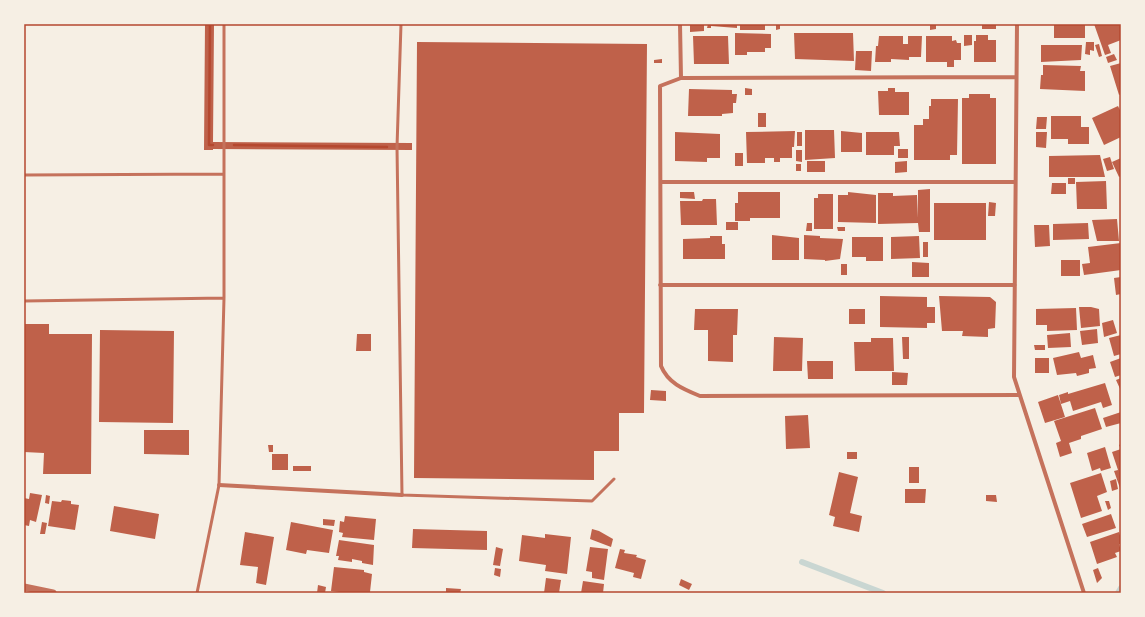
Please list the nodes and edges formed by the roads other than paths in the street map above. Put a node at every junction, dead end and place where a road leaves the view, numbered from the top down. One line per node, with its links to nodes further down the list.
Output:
1 (224, 24): 7 (lane)
2 (401, 24): 18 (lane)
3 (680, 24): 6 (street)
4 (1017, 24): 5 (street)
5 (1016, 77): 6 (street); 10 (street)
6 (680, 78): 9 (street)
7 (224, 174): 8 (lane); 13 (lane)
8 (24, 175)
9 (661, 182): 10 (street); 11 (street)
10 (1015, 182): 12 (street)
11 (660, 285): 12 (street); 15 (street)
12 (1015, 285): 15 (street)
13 (224, 298): 14 (lane); 17 (lane)
14 (24, 301)
15 (1019, 395): 22 (street)
16 (614, 479): 18 (lane)
17 (219, 485): 18 (street); 21 (lane)
18 (402, 495)
19 (24, 587): 20 (street)
20 (53, 593)
21 (197, 593)
22 (1084, 593)

